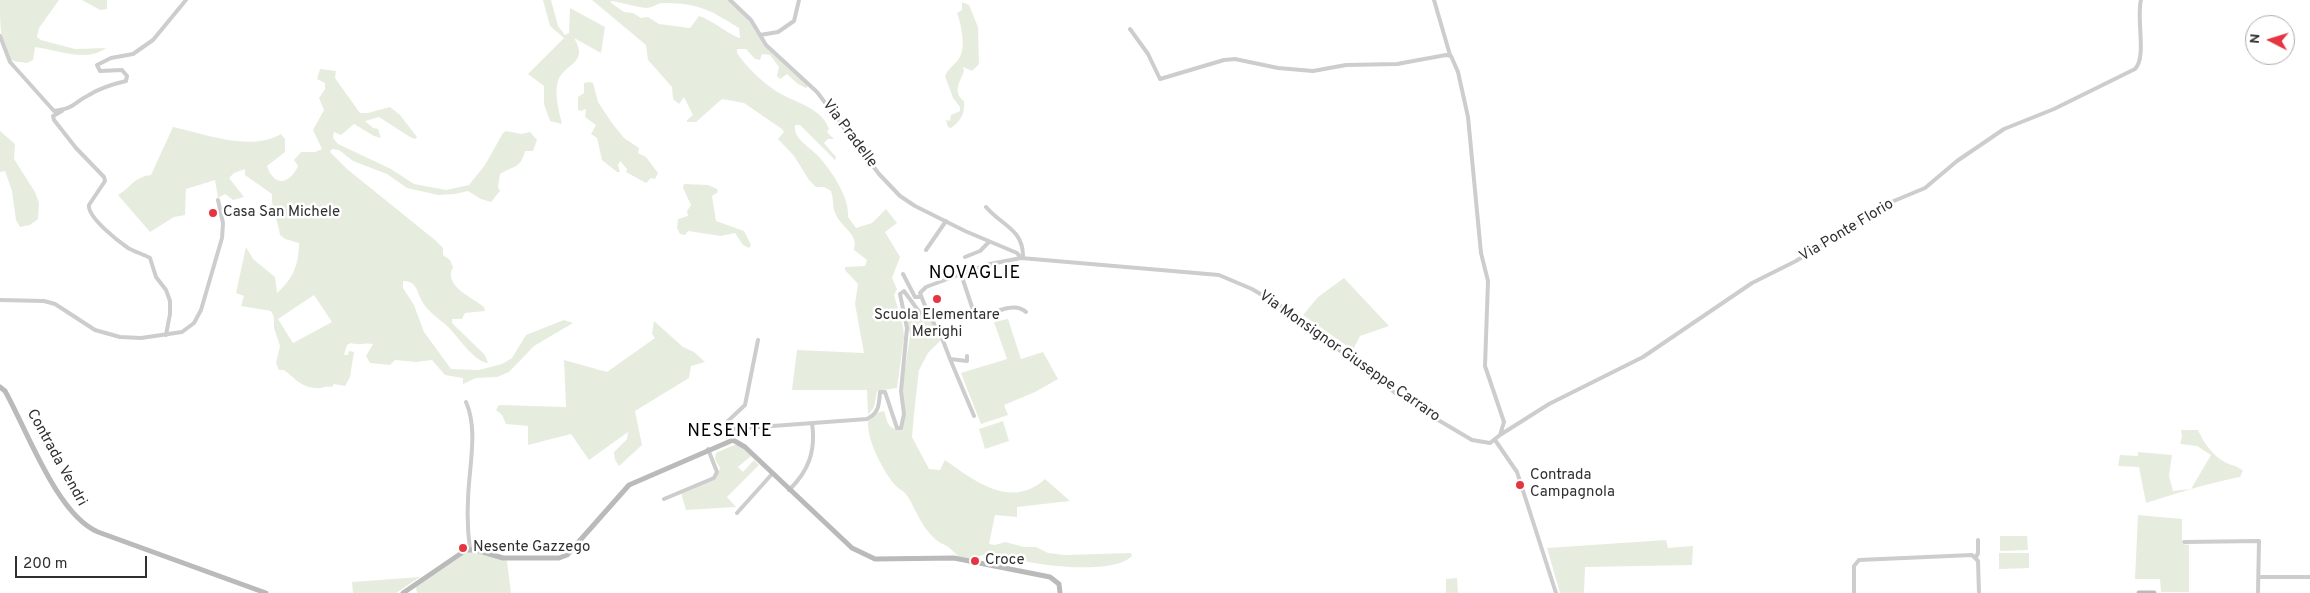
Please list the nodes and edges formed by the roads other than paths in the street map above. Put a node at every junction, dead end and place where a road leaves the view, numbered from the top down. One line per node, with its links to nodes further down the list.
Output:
1 (186, 0): 10 (street)
2 (730, 0): 7 (street, Via Pradelle)
3 (799, 0): 7 (street)
4 (1434, 0): 9 (street)
5 (2141, 0): 33 (street, Via Ponte Florio)
6 (1130, 28): 9 (street)
7 (760, 35): 13 (street, Via Pradelle)
8 (0, 36): 10 (street)
9 (1450, 56): 33 (street)
10 (66, 109): 24 (street)
11 (218, 200): 24 (street)
12 (986, 207): 17 (street)
13 (946, 221): 14 (street, Via Pradelle); 15 (street)
14 (989, 242): 16 (street); 17 (street, Via Pradelle)
15 (926, 250)
16 (965, 258)
17 (1022, 258): 19 (street); 35 (street, Via Monsignor Giuseppe Carraro)
18 (903, 274): 20 (street)
19 (961, 274): 20 (street); 23 (street)
20 (920, 297): 22 (street)
21 (0, 300): 24 (street)
22 (927, 311): 27 (street); 31 (street)
23 (1026, 312)
24 (166, 335)
25 (758, 340): 32 (street)
26 (967, 356): 27 (street)
27 (950, 359): 30 (street)
28 (0, 387): 47 (street, Contrada Vendri)
29 (466, 402): 43 (street)
30 (974, 416)
31 (812, 423): 32 (street); 38 (street)
32 (732, 429): 34 (street)
33 (1500, 435): 35 (street)
34 (733, 440): 36 (street); 37 (street)
35 (1495, 440): 50 (street)
36 (708, 449): 39 (street); 43 (street)
37 (772, 474): 38 (street); 40 (street)
38 (789, 490): 49 (street)
39 (664, 499)
40 (737, 513)
41 (1978, 540): 44 (street)
42 (2184, 542): 45 (street)
43 (470, 549): 48 (street)
44 (1976, 557): 51 (street); 52 (street)
45 (2259, 577): 46 (street); 55 (street)
46 (2310, 577)
47 (266, 593)
48 (403, 593)
49 (1060, 593)
50 (1556, 593)
51 (1854, 593)
52 (1978, 593)
53 (2139, 593): 54 (street)
54 (2154, 593)
55 (2258, 593)

